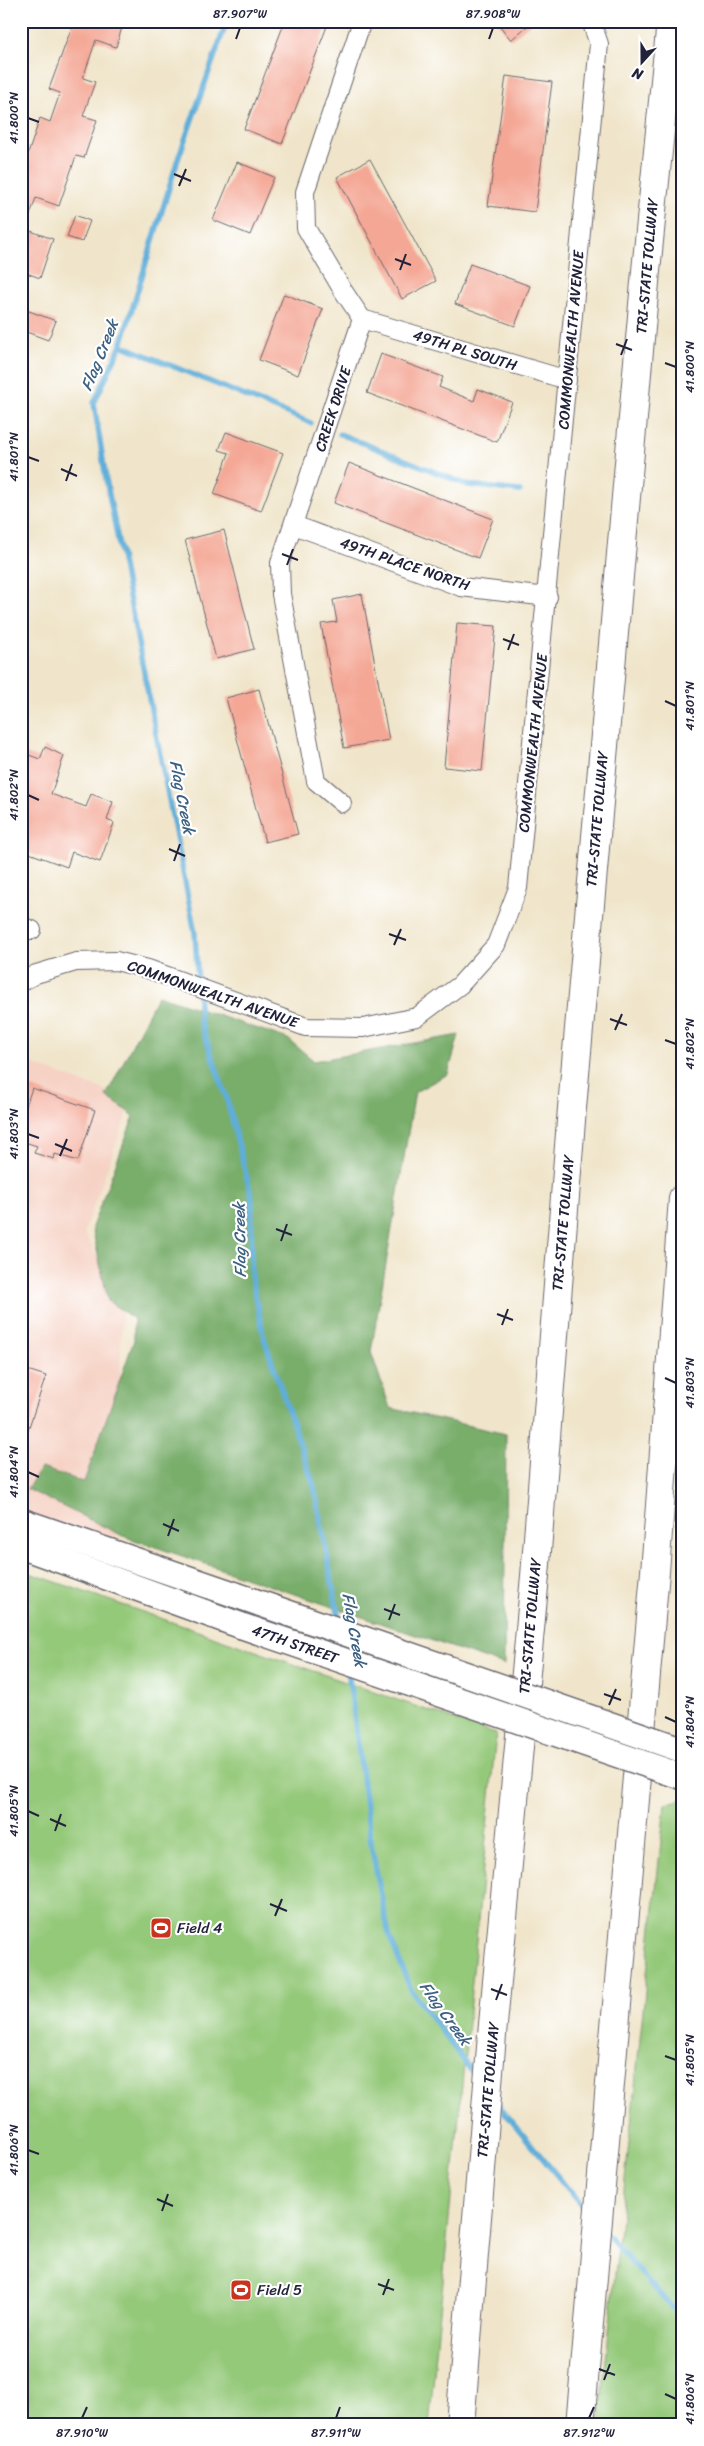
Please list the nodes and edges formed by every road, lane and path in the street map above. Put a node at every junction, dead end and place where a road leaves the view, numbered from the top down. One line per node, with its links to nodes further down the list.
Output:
1 (362, 21): 4 (street)
2 (591, 21): 5 (street, COMMONWEALTH AVENUE)
3 (671, 21): 15 (highway, TRI-STATE TOLLWAY)
4 (362, 319): 5 (street, 49TH PL SOUTH); 6 (street, CREEK DRIVE)
5 (567, 380): 7 (street, COMMONWEALTH AVENUE)
6 (294, 525): 7 (street, 49TH PLACE NORTH); 8 (street, CREEK DRIVE)
7 (548, 597): 9 (street, COMMONWEALTH AVENUE)
8 (342, 803)
9 (21, 982)
10 (683, 1198): 16 (highway)
11 (21, 1521): 13 (main road, 47TH STREET, bridge)
12 (21, 1546): 14 (main road, 47TH STREET, bridge)
13 (683, 1750)
14 (683, 1777)
15 (460, 2425)
16 (580, 2425)

